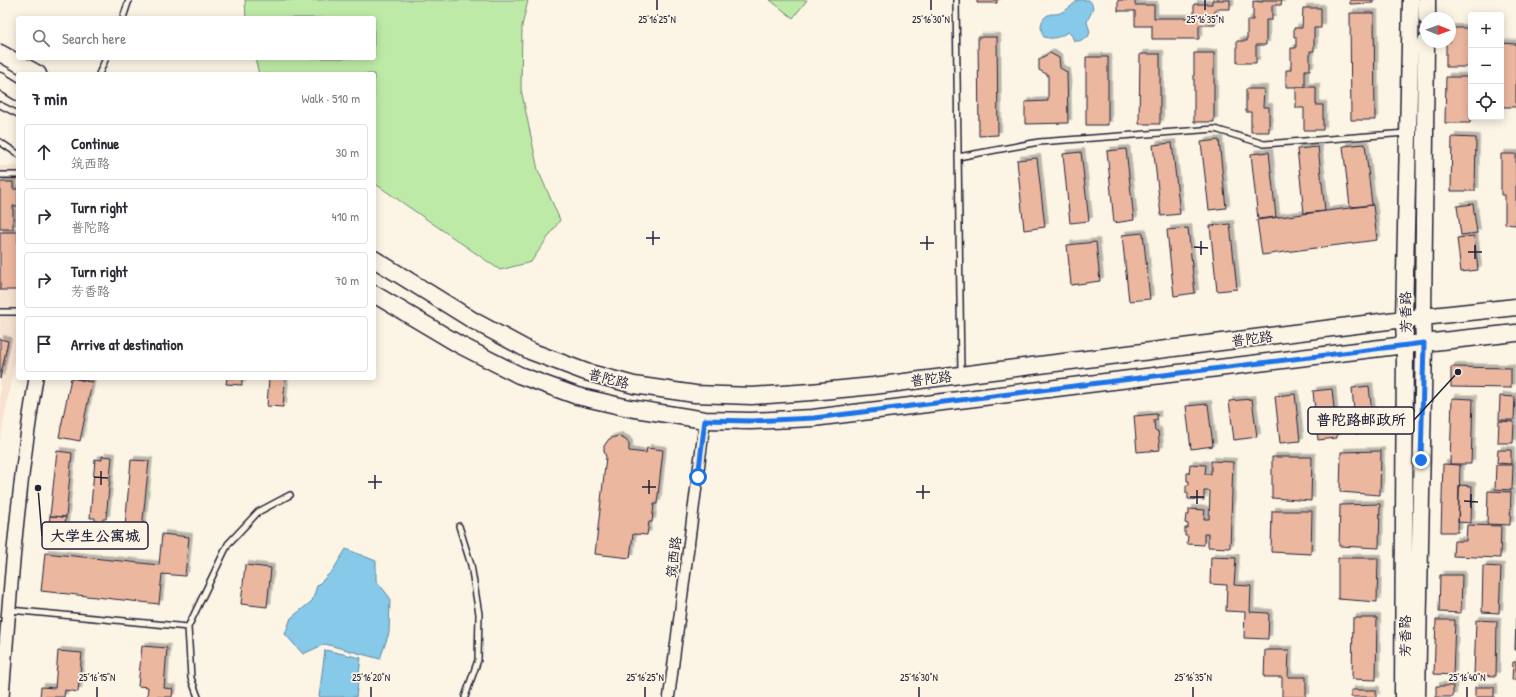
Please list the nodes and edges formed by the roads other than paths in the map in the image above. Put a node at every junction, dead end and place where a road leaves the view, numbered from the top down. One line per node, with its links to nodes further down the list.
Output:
1 (129, 0): 6 (lane)
2 (956, 0): 19 (lane)
3 (1411, 0): 16 (main road, 芳香路)
4 (1427, 0): 5 (main road)
5 (1427, 12)
6 (124, 16)
7 (1426, 48): 27 (main road, 芳香路)
8 (1, 56): 10 (main road)
9 (105, 60): 11 (lane)
10 (34, 72)
11 (100, 72)
12 (0, 82): 13 (main road)
13 (16, 91)
14 (0, 105): 15 (lane)
15 (16, 113)
16 (1408, 133): 19 (lane); 28 (main road, 芳香路)
17 (0, 142): 18 (lane)
18 (16, 153)
19 (958, 158): 32 (lane)
20 (0, 175): 21 (lane)
21 (16, 175)
22 (376, 260): 32 (main road, 普陀路)
23 (376, 295): 34 (main road, 普陀路)
24 (1516, 306): 27 (main road, 普陀路)
25 (0, 312): 26 (lane)
26 (16, 312)
27 (1423, 317): 28 (main road, 普陀路); 30 (main road, 芳香路)
28 (1404, 319): 31 (main road, 芳香路); 32 (main road, 普陀路)
29 (1516, 333): 30 (main road, 普陀路)
30 (1424, 343): 31 (main road, 普陀路); 44 (main road, 芳香路)
31 (1405, 345): 34 (main road, 普陀路); 43 (main road, 芳香路)
32 (961, 374)
33 (36, 380): 37 (street)
34 (705, 420): 42 (street, 筑西路)
35 (290, 495): 38 (lane)
36 (459, 526): 41 (lane)
37 (9, 610): 38 (lane); 39 (street)
38 (188, 627): 40 (lane)
39 (2, 697)
40 (198, 697)
41 (465, 697)
42 (669, 697)
43 (1403, 697)
44 (1417, 697)

